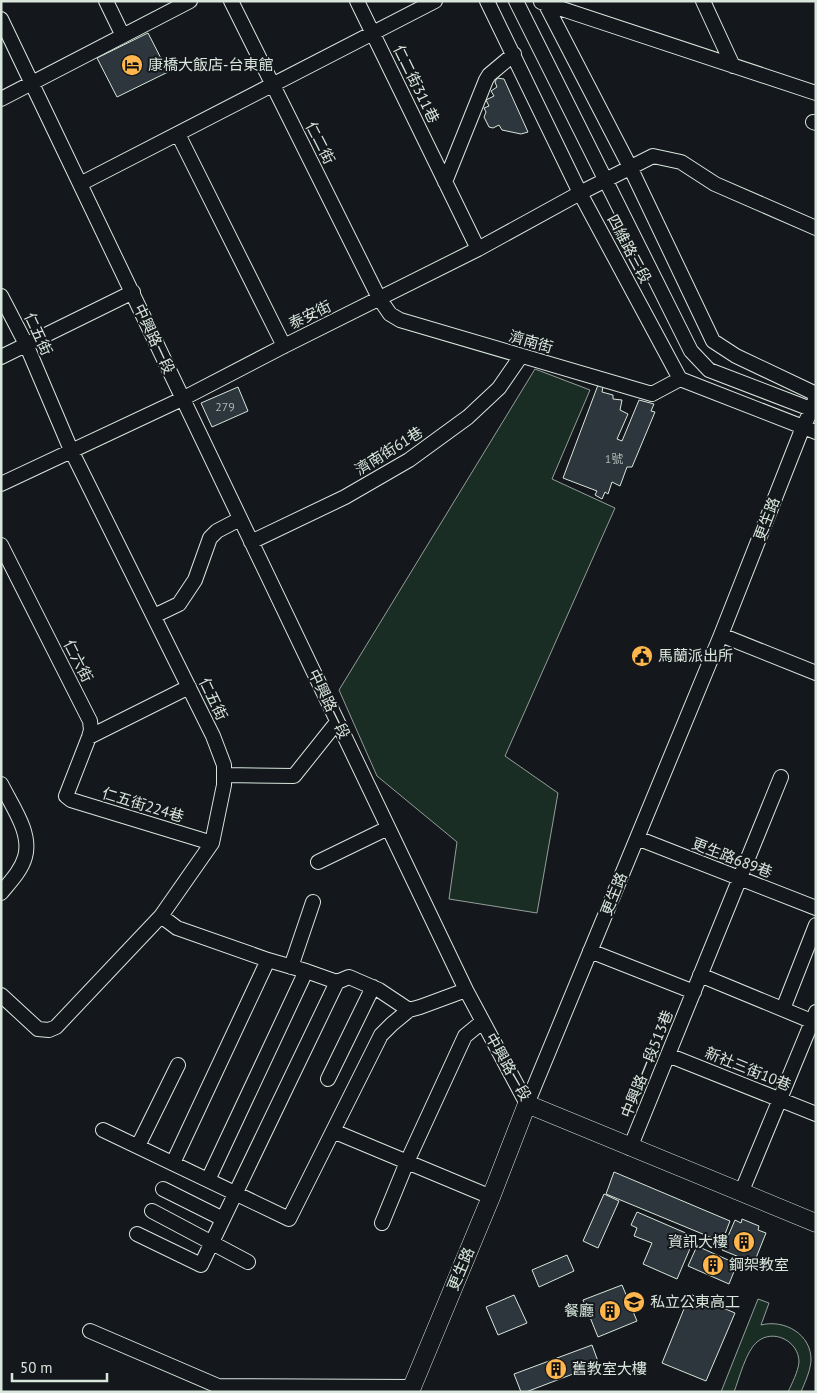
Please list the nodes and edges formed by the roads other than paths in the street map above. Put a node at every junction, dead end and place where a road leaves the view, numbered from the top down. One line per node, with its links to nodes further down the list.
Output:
1 (106, 1): 12 (street)
2 (190, 1): 12 (street)
3 (231, 1): 16 (street, 仁二街)
4 (357, 1): 11 (street, 仁二街311巷)
5 (435, 1): 11 (street)
6 (487, 1): 13 (street, 四維路三段)
7 (516, 1): 21 (street, 四維路三段)
8 (703, 1): 14 (street)
9 (543, 2): 14 (street); 20 (street)
10 (1, 19): 15 (street, 中興路一段)
11 (373, 34): 16 (street); 22 (street, 仁二街311巷)
12 (123, 36): 15 (street)
13 (514, 54): 22 (street); 24 (street, 四維路三段)
14 (733, 66): 17 (street)
15 (31, 83): 18 (street); 23 (street, 中興路一段)
16 (273, 85): 19 (street); 29 (street, 仁二街)
17 (816, 93)
18 (1, 99)
19 (178, 134): 23 (street); 31 (street)
20 (630, 167): 21 (street, 泰安街); 25 (street, 泰安街); 36 (street)
21 (604, 181): 24 (street, 泰安街); 36 (street, 四維路三段)
22 (446, 182): 26 (street, 仁二街311巷)
23 (80, 184): 27 (street, 中興路一段)
24 (580, 193): 26 (street, 泰安街); 34 (street, 四維路三段)
25 (816, 228)
26 (478, 249): 29 (street, 泰安街)
27 (133, 292): 30 (street); 35 (street, 中興路一段)
28 (1, 296): 30 (street, 仁五街)
29 (379, 298): 31 (street, 泰安街); 32 (street, 濟南街)
30 (26, 344): 33 (street); 38 (street, 仁五街)
31 (284, 346): 35 (street, 泰安街)
32 (521, 356): 34 (street, 濟南街); 41 (street, 濟南街61巷)
33 (1, 357)
34 (680, 379): 37 (street)
35 (182, 399): 38 (street, 泰安街); 40 (street, 中興路一段)
36 (815, 402): 37 (street, 更生路)
37 (809, 429): 44 (street, 更生路)
38 (71, 450): 39 (street, 泰安街); 43 (street, 仁五街)
39 (1, 484)
40 (240, 519): 41 (street, 中興路一段); 43 (street)
41 (250, 542): 47 (street, 中興路一段)
42 (1, 546): 48 (street, 仁六街)
43 (154, 616): 46 (street, 仁五街)
44 (721, 635): 45 (street); 54 (street, 更生路)
45 (816, 673)
46 (189, 687): 48 (street); 49 (street, 仁五街)
47 (337, 722): 49 (street); 53 (street, 中興路一段)
48 (89, 737): 52 (street, 仁六街)
49 (224, 774): 55 (street, 仁五街)
50 (781, 777): 57 (street, 中興路一段513巷)
51 (1, 784): 58 (street)
52 (66, 796): 55 (street, 仁五街224巷)
53 (388, 828): 56 (street); 70 (street, 中興路一段)
54 (636, 838): 57 (street, 更生路689巷); 63 (street, 更生路)
55 (212, 843): 61 (street, 仁五街)
56 (318, 862)
57 (740, 878): 60 (street, 更生路689巷); 67 (street, 中興路一段513巷)
58 (1, 893)
59 (313, 902): 65 (street)
60 (816, 908)
61 (160, 916): 64 (street); 72 (street, 仁五街)
62 (816, 925): 73 (street)
63 (590, 951): 71 (street); 81 (street, 更生路)
64 (268, 960): 65 (street); 88 (street)
65 (292, 967): 66 (street)
66 (306, 971): 68 (street); 89 (street)
67 (700, 975): 71 (street, 中興路一段513巷); 73 (street)
68 (337, 982): 69 (street); 91 (street)
69 (372, 987): 74 (street); 79 (street)
70 (466, 990): 74 (street); 76 (street, 中興路一段)
71 (694, 992): 77 (street, 中興路一段513巷)
72 (1, 995)
73 (783, 1009): 75 (street)
74 (409, 1010): 84 (street)
75 (815, 1019): 80 (street)
76 (482, 1022): 81 (street, 中興路一段); 87 (street)
77 (668, 1055): 80 (street, 新社三街10巷); 86 (street, 中興路一段513巷)
78 (178, 1065): 85 (street)
79 (328, 1079)
80 (780, 1100): 82 (street, 新社三街10巷); 92 (street)
81 (527, 1104): 86 (main road, 中興路一段); 93 (main road, 更生路)
82 (816, 1114)
83 (103, 1130): 85 (street)
84 (334, 1131): 87 (street); 91 (street)
85 (138, 1146): 88 (street)
86 (630, 1148): 92 (main road, 中興路一段)
87 (407, 1162): 93 (street); 97 (street)
88 (173, 1163): 89 (street)
89 (208, 1180): 91 (street)
90 (163, 1189): 95 (street)
91 (235, 1193): 95 (street)
92 (741, 1193): 96 (main road, 中興路一段)
93 (491, 1197): 102 (main road, 更生路)
94 (152, 1211): 99 (street)
95 (223, 1219): 99 (street)
96 (816, 1223)
97 (382, 1224)
98 (137, 1234): 99 (street)
99 (212, 1242): 100 (street)
100 (248, 1262)
101 (90, 1332): 102 (street)
102 (411, 1390)

